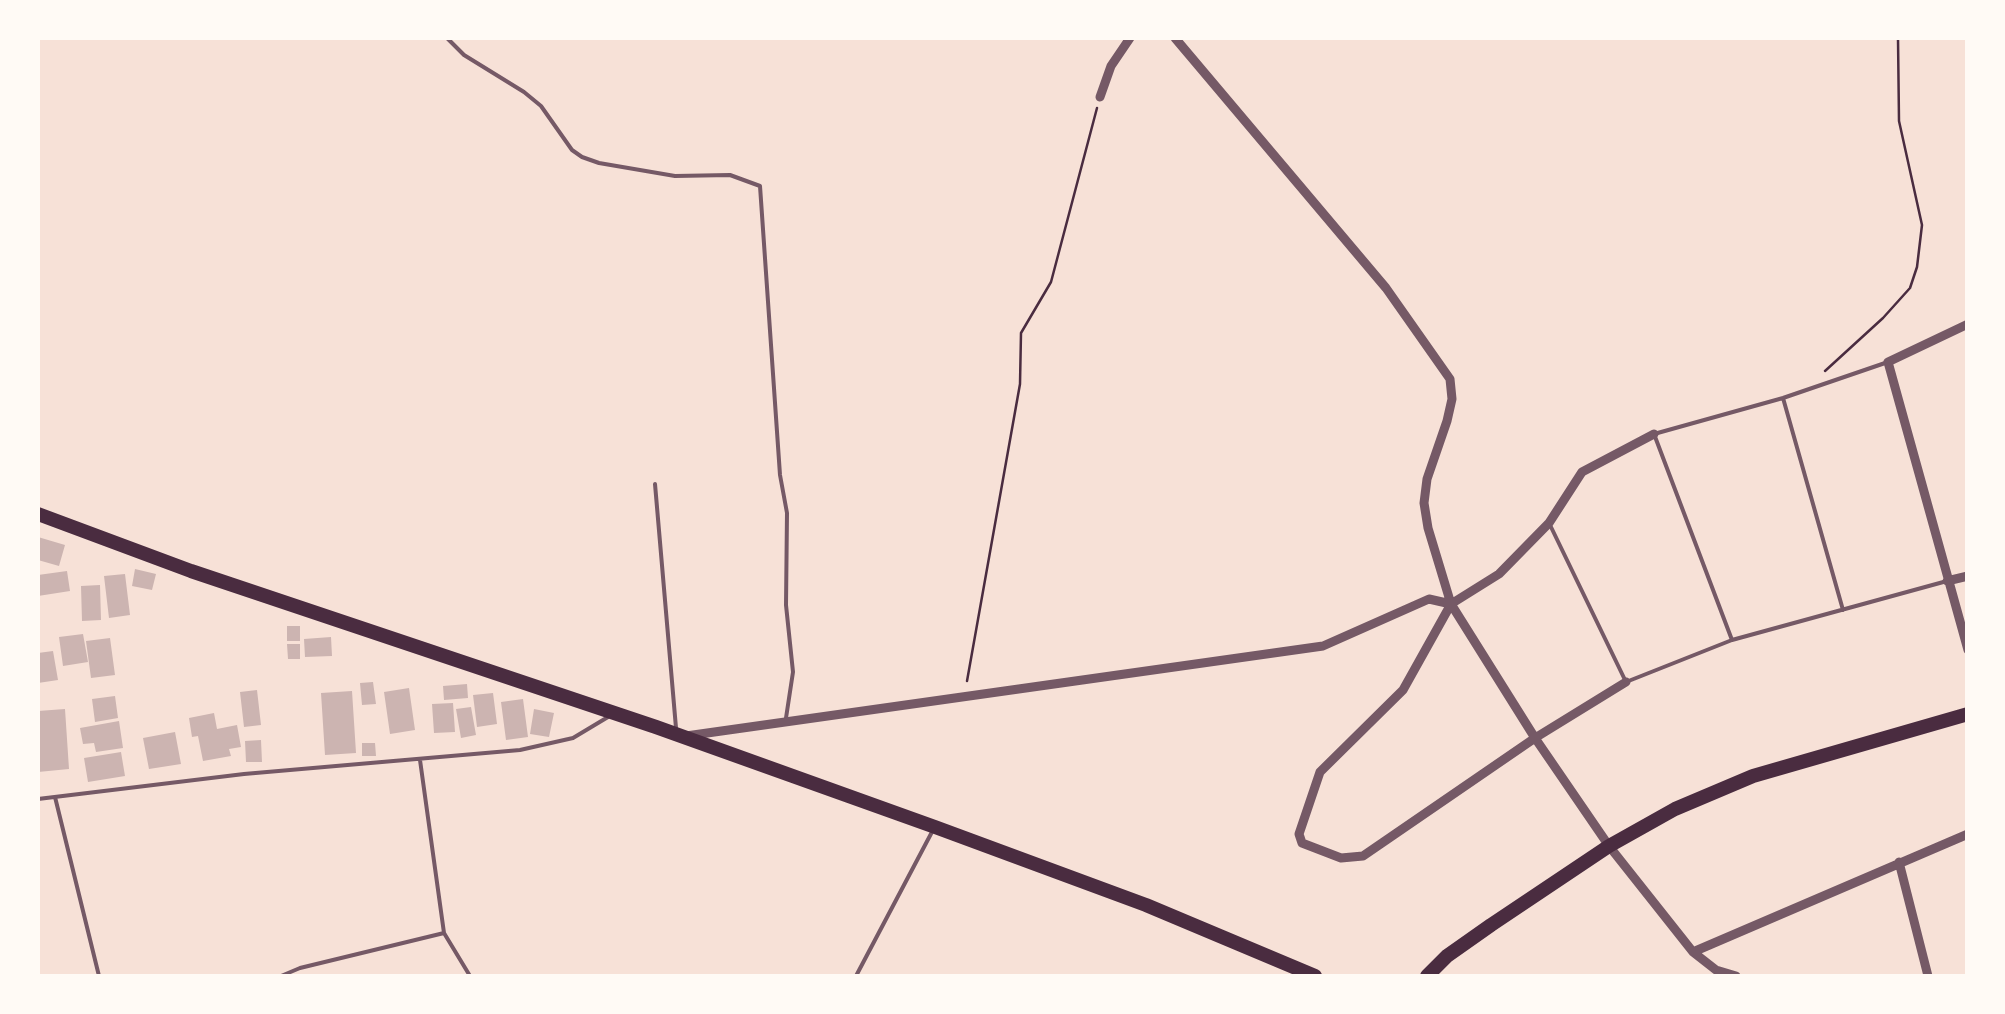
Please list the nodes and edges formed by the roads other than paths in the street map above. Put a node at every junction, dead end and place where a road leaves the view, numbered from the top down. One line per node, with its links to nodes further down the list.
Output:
1 (446, 38): 21 (lane)
2 (1130, 38): 4 (street)
3 (1175, 38): 14 (street)
4 (1100, 97)
5 (1968, 324): 6 (street)
6 (1888, 362): 7 (lane); 13 (street)
7 (1784, 398): 8 (lane); 15 (lane)
8 (1654, 434): 11 (street); 16 (lane)
9 (656, 484): 22 (lane)
10 (38, 514): 19 (highway)
11 (1548, 523): 14 (street); 18 (lane)
12 (1968, 576): 13 (street)
13 (1948, 581): 15 (lane); 17 (street)
14 (1451, 604): 21 (street); 23 (street); 23 (street)
15 (1843, 611): 16 (lane)
16 (1732, 640): 18 (lane)
17 (1968, 650)
18 (1626, 682): 23 (street)
19 (615, 713): 22 (highway); 24 (lane)
20 (1968, 714): 29 (highway)
21 (785, 724): 22 (street)
22 (680, 736): 27 (highway)
23 (1535, 738): 29 (street)
24 (420, 760): 25 (lane); 31 (lane)
25 (55, 797): 26 (lane); 34 (lane)
26 (38, 799)
27 (935, 826): 33 (highway); 37 (lane)
28 (1968, 834): 30 (street)
29 (1609, 846): 32 (street); 39 (highway)
30 (1899, 862): 32 (street); 41 (street)
31 (444, 933): 35 (lane); 36 (lane)
32 (1693, 952): 40 (street)
33 (1284, 971): 38 (highway)
34 (99, 976)
35 (281, 976)
36 (470, 976)
37 (856, 976)
38 (1314, 976)
39 (1427, 976)
40 (1736, 976)
41 (1928, 976)

